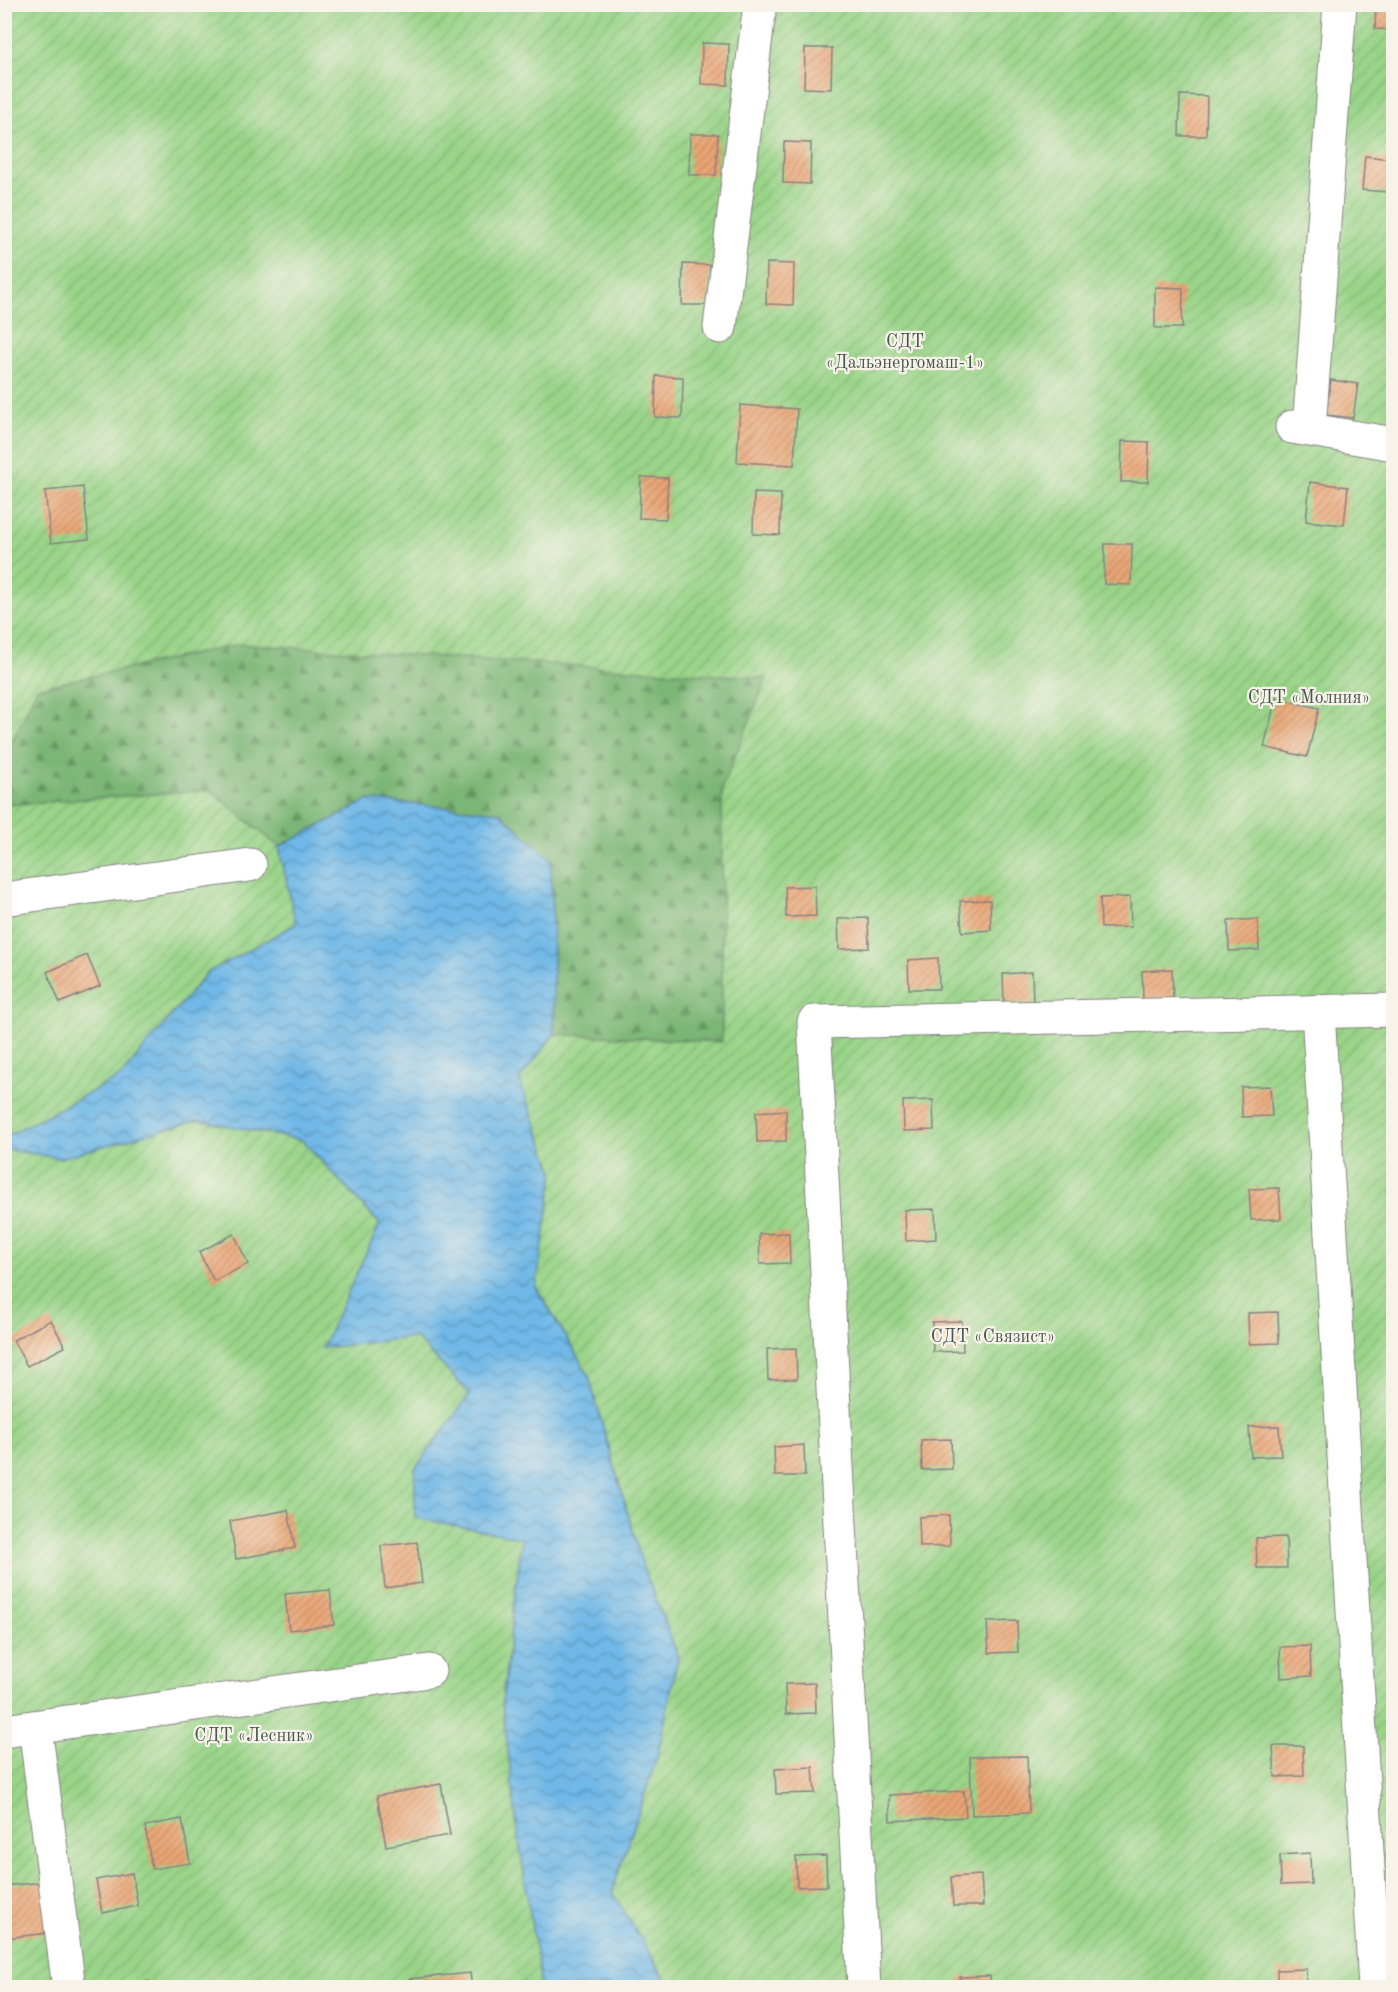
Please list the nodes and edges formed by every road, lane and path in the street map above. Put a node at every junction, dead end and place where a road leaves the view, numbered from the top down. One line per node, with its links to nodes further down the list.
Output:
1 (760, 4): 3 (lane)
2 (1340, 4): 4 (lane)
3 (720, 327)
4 (1394, 444)
5 (250, 865): 6 (lane)
6 (4, 899)
7 (1394, 1010): 8 (lane)
8 (1318, 1011): 12 (lane); 13 (lane)
9 (429, 1671): 10 (lane)
10 (20, 1729): 11 (lane)
11 (69, 1988)
12 (864, 1988)
13 (1375, 1988)

